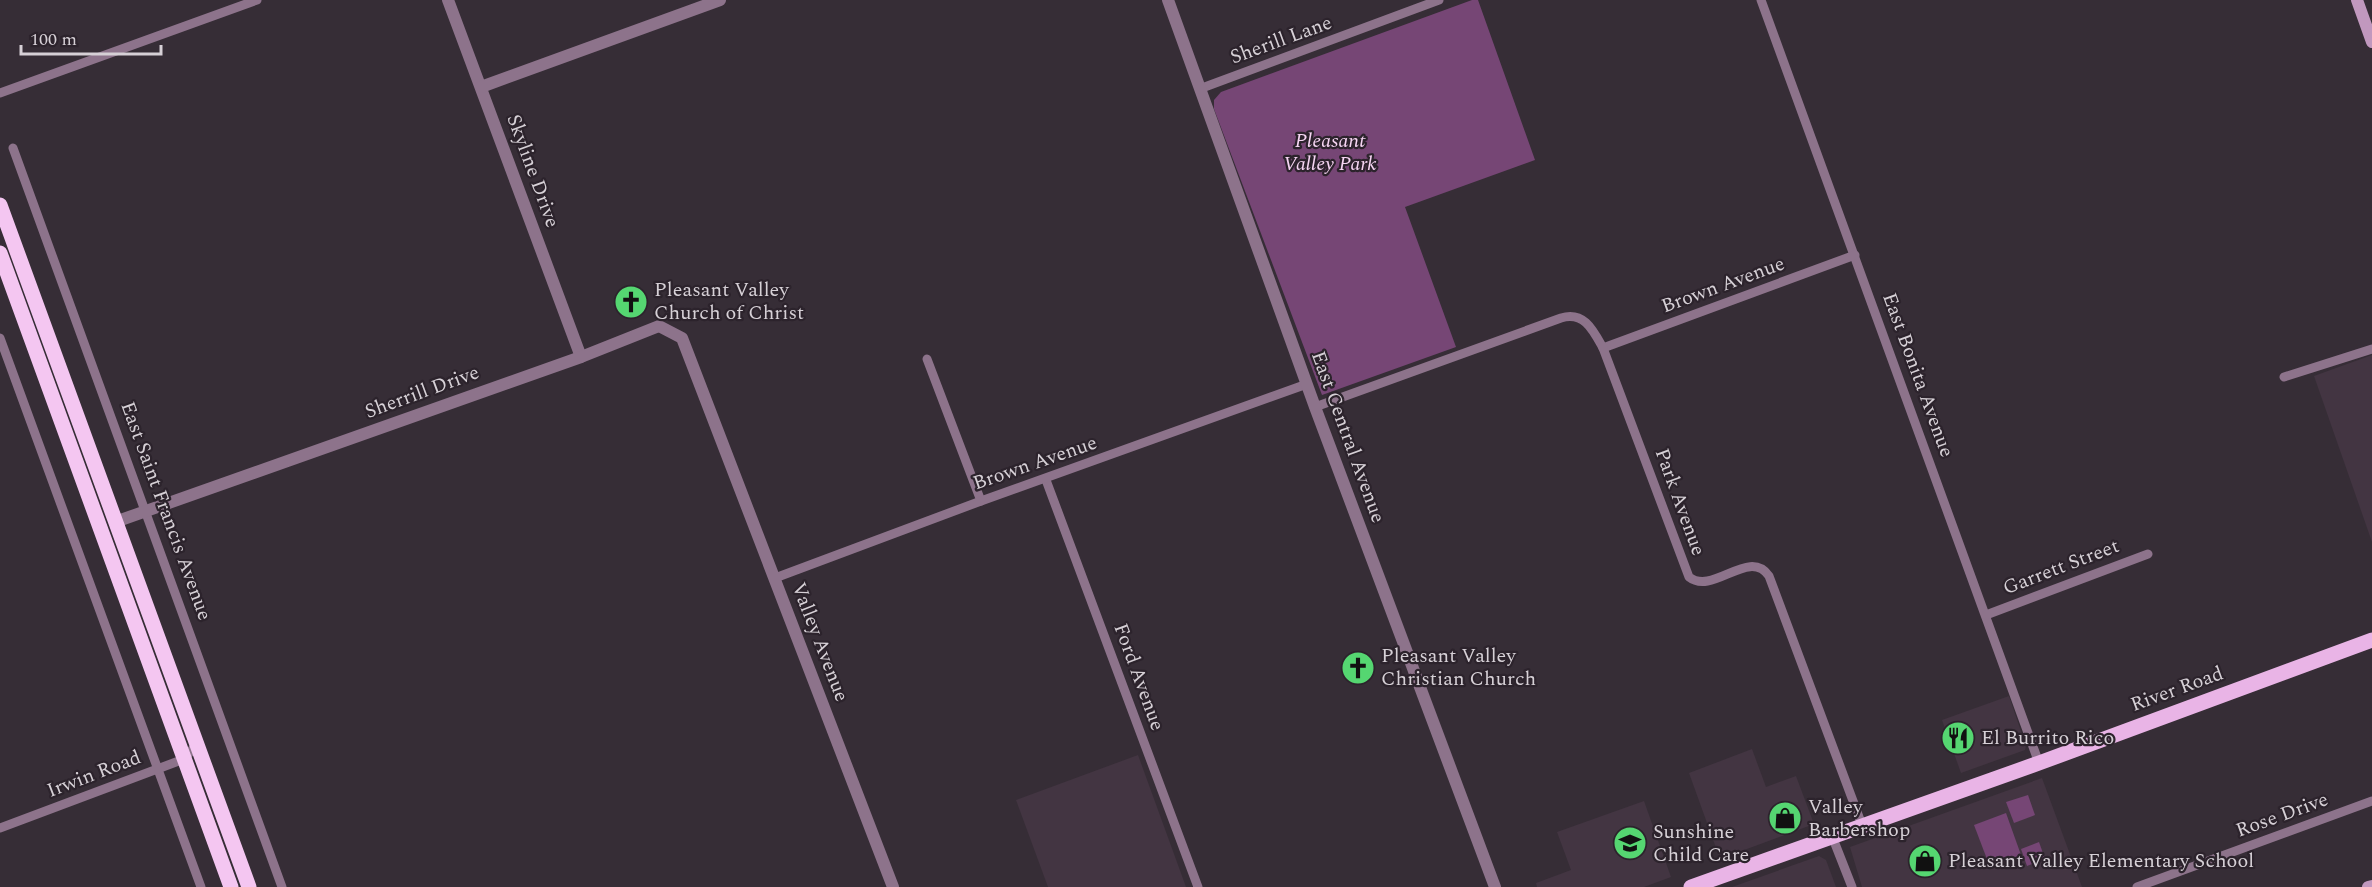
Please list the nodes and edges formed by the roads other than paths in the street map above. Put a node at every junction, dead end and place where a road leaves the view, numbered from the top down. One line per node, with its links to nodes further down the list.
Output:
1 (257, 0): 11 (street)
2 (448, 0): 9 (street, Skyline Drive)
3 (720, 0): 9 (street)
4 (1168, 0): 10 (street, East Central Avenue)
5 (1439, 0): 10 (street, Sherill Lane)
6 (1761, 0): 14 (street, East Bonita Avenue)
7 (2357, 0): 8 (main road)
8 (2372, 42)
9 (481, 87): 20 (street, Skyline Drive)
10 (1202, 88): 23 (street, East Central Avenue)
11 (0, 93)
12 (13, 148): 28 (street, East Saint Francis Avenue)
13 (0, 205): 15 (highway)
14 (1855, 255): 18 (street, Brown Avenue); 33 (street, East Bonita Avenue)
15 (18, 256): 16 (street); 29 (highway)
16 (1, 259): 30 (highway)
17 (0, 338): 38 (street)
18 (1603, 348): 24 (street, Park Avenue); 40 (street, Park Avenue)
19 (2372, 349): 22 (street)
20 (581, 357): 25 (street, Sherrill Drive); 28 (street, Sherrill Drive)
21 (927, 359): 27 (street)
22 (2284, 377)
23 (1307, 384): 24 (street, East Central Avenue); 26 (street, Brown Avenue)
24 (1315, 407): 49 (street, East Central Avenue)
25 (710, 411): 32 (street, Valley Avenue)
26 (1046, 480): 27 (street, Brown Avenue); 48 (street, Ford Avenue)
27 (981, 501): 32 (street, Brown Avenue)
28 (144, 512): 29 (street, Sherrill Drive); 46 (street, East Saint Francis Avenue)
29 (115, 522): 30 (street, Sherrill Drive); 35 (highway)
30 (99, 528): 36 (highway)
31 (2148, 554): 33 (street, Garrett Street)
32 (775, 578): 47 (street, Valley Avenue)
33 (1986, 615): 37 (street, East Bonita Avenue)
34 (2372, 640): 37 (main road, River Road)
35 (196, 745): 36 (street, Irwin Road); 45 (highway)
36 (184, 759): 38 (street, Irwin Road); 44 (highway)
37 (2039, 763): 40 (main road, River Road)
38 (158, 769): 41 (street, Irwin Road); 43 (street)
39 (2372, 801): 52 (street, Rose Drive)
40 (1862, 825): 42 (main road, River Road)
41 (0, 828)
42 (1832, 836): 50 (main road, River Road); 51 (street)
43 (201, 887)
44 (231, 887)
45 (249, 887)
46 (282, 887)
47 (893, 887)
48 (1198, 887)
49 (1495, 887)
50 (1691, 887)
51 (1852, 887)
52 (2137, 887)

